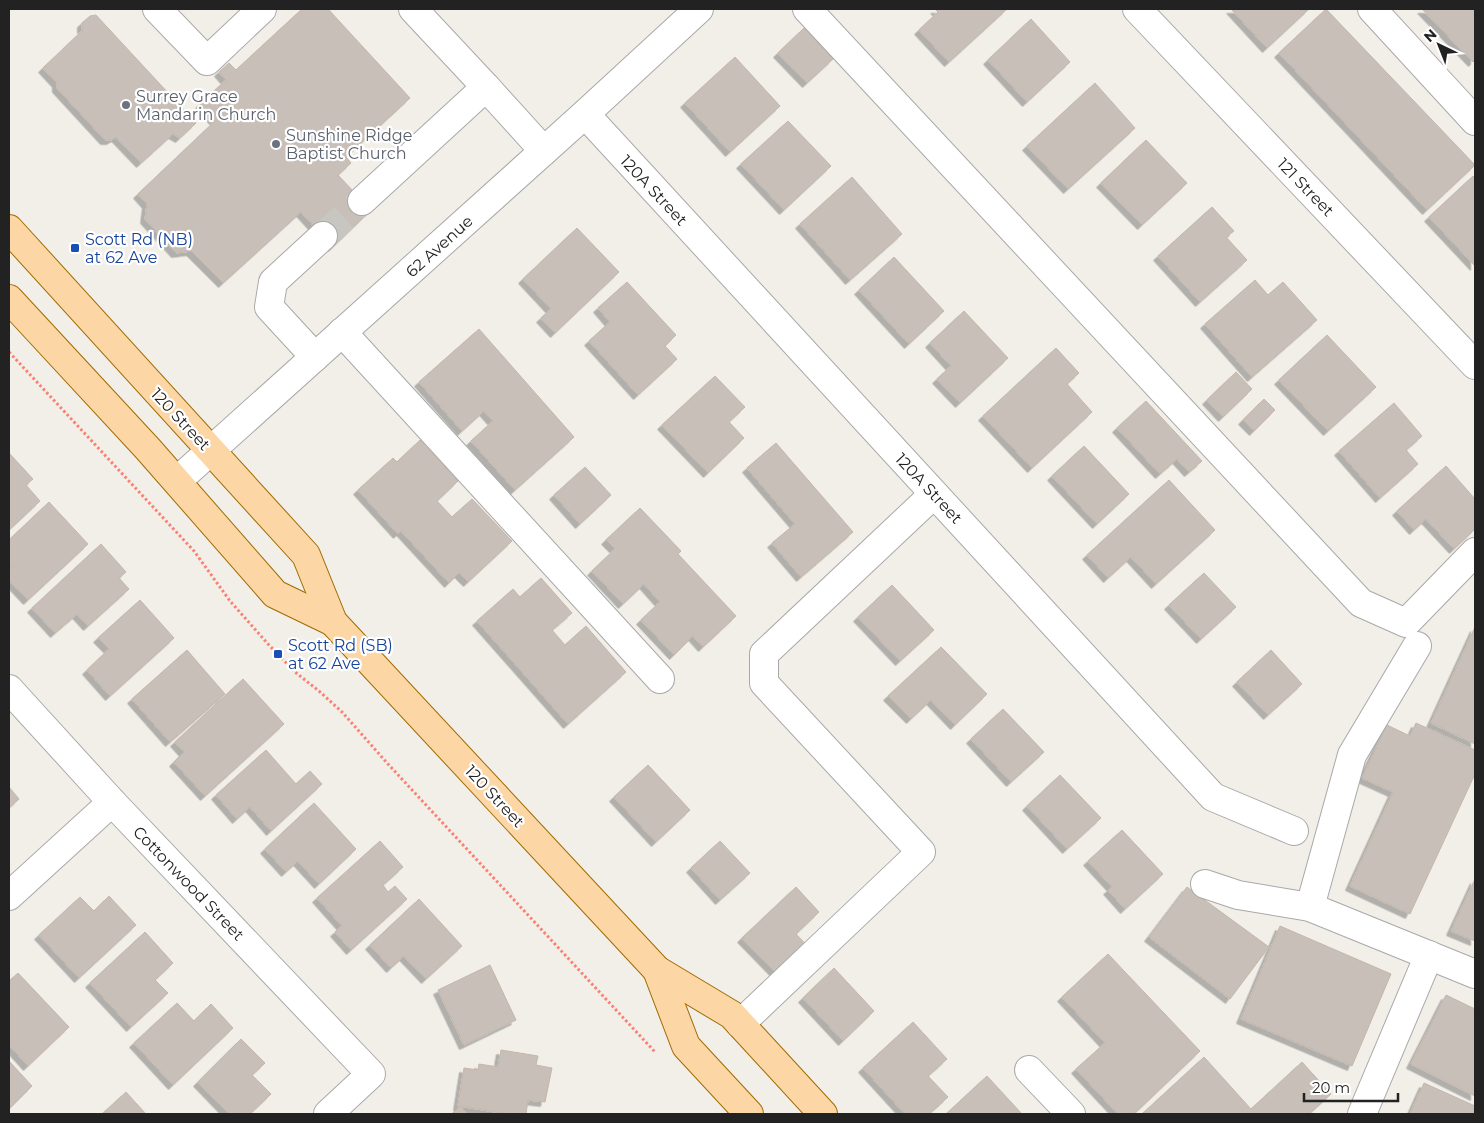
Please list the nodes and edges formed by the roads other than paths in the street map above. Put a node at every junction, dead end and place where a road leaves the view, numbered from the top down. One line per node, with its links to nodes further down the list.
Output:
1 (157, 9): 2 (street)
2 (262, 9)
3 (413, 9): 8 (street)
4 (699, 9): 9 (street, 62 Avenue)
5 (807, 9): 22 (street)
6 (1137, 9): 18 (street, 121 Street)
7 (1372, 9): 10 (street)
8 (486, 87): 11 (street); 12 (street)
9 (585, 114): 11 (street, 62 Avenue); 21 (street, 120A Street)
10 (1475, 120)
11 (544, 151): 16 (street, 62 Avenue)
12 (362, 201)
13 (9, 229): 19 (main road, 120 Street)
14 (323, 236): 17 (street)
15 (9, 299): 20 (main road, 120 Street)
16 (342, 332): 17 (street, 62 Avenue); 25 (street)
17 (315, 356): 19 (street, 62 Avenue)
18 (1475, 365)
19 (210, 450): 20 (street, 62 Avenue); 23 (main road, 120 Street)
20 (177, 481): 23 (main road, 120 Street)
21 (934, 494): 28 (street, 120A Street); 35 (street)
22 (1475, 552)
23 (333, 622): 33 (main road, 120 Street)
24 (1417, 646): 31 (street)
25 (660, 679)
26 (9, 689): 27 (street, Cottonwood Street)
27 (112, 802): 30 (street); 37 (street, Cottonwood Street)
28 (1294, 831)
29 (1205, 884): 31 (street)
30 (9, 896)
31 (1310, 907): 32 (street)
32 (1430, 955): 34 (street); 41 (street)
33 (658, 970): 35 (main road, 120 Street); 38 (main road, 120 Street)
34 (1475, 974)
35 (740, 1024): 39 (main road, 120 Street)
36 (1030, 1070): 40 (street)
37 (328, 1114)
38 (749, 1114)
39 (823, 1114)
40 (1072, 1114)
41 (1362, 1114)

